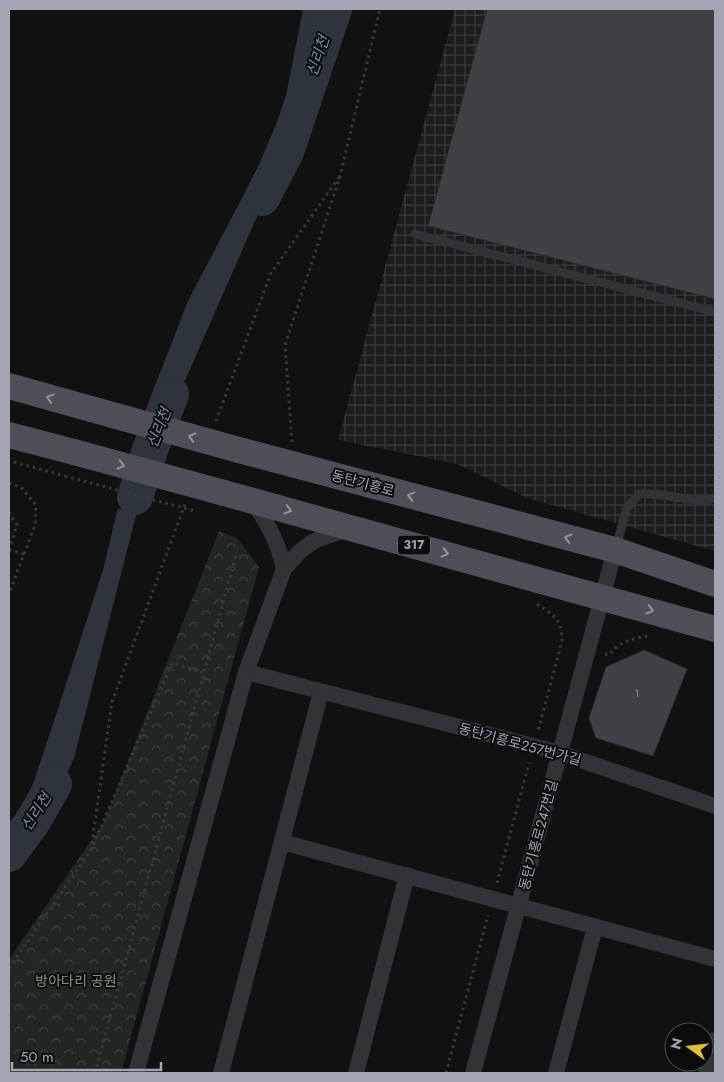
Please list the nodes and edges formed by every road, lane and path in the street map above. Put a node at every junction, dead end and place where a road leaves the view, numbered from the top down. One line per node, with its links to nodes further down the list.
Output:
1 (380, 9): 6 (path)
2 (415, 234): 3 (lane)
3 (715, 312)
4 (9, 386): 16 (main road, 동탄기흥로, one-way to 4, bridge)
5 (9, 435): 8 (main road, 317)
6 (292, 444)
7 (9, 461): 8 (path)
8 (70, 464): 11 (main road, 317, one-way to 11, bridge); 13 (path, bridge)
9 (9, 483): 17 (path)
10 (715, 498): 16 (lane)
11 (252, 501): 14 (main road, 317, one-way to 14); 19 (street)
12 (9, 512): 15 (path)
13 (198, 512)
14 (352, 528): 19 (street); 22 (main road, 317, one-way to 22)
15 (9, 550): 17 (path)
16 (615, 550): 20 (main road, 동탄기흥로); 22 (street, 동탄기흥로247번길)
17 (24, 554): 21 (path)
18 (236, 555): 28 (path)
19 (284, 569): 27 (street)
20 (715, 584)
21 (9, 594)
22 (603, 597): 24 (main road, 317, one-way to 24); 31 (street, 동탄기흥로247번길)
23 (536, 604): 30 (path)
24 (715, 629)
25 (649, 636): 26 (path)
26 (609, 655)
27 (246, 672): 29 (street, 동탄기흥로257번가길); 42 (street)
28 (204, 673): 39 (path); 41 (path)
29 (321, 692): 30 (street, 동탄기흥로257번가길); 33 (street)
30 (534, 746): 31 (street, 동탄기흥로257번가길); 35 (path)
31 (560, 753): 32 (street, 동탄기흥로257번가길); 36 (street, 동탄기흥로247번길)
32 (715, 806)
33 (282, 842): 34 (street); 43 (street)
34 (407, 875): 35 (street); 44 (street)
35 (493, 899): 36 (street); 45 (path)
36 (519, 906): 37 (street); 46 (street, 동탄기흥로247번길)
37 (595, 927): 38 (street); 47 (street)
38 (715, 959)
39 (9, 968)
40 (715, 1040): 48 (street)
41 (95, 1073)
42 (136, 1073)
43 (221, 1073)
44 (356, 1073)
45 (446, 1073)
46 (473, 1073)
47 (556, 1073)
48 (706, 1073)

